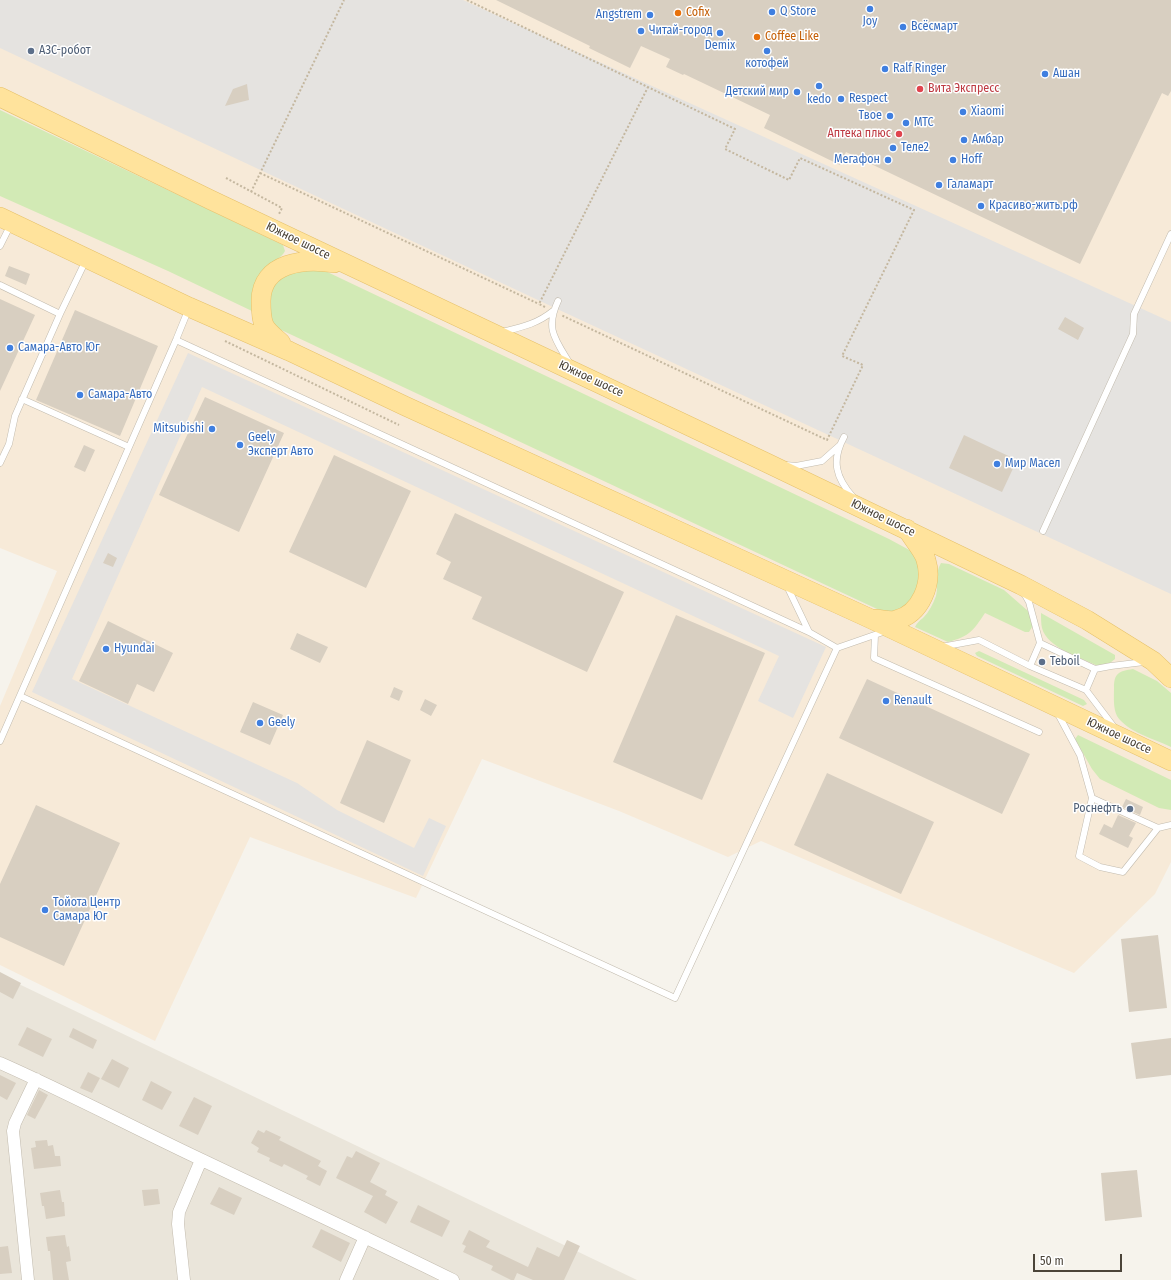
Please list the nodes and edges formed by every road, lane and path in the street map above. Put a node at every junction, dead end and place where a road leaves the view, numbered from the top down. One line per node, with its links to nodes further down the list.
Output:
1 (344, 0): 5 (path)
2 (467, 0): 3 (path)
3 (648, 87): 16 (path); 18 (path)
4 (0, 97): 13 (main road, Южное шоссе)
5 (260, 173): 7 (path); 16 (path)
6 (226, 178): 7 (path)
7 (251, 192): 8 (path)
8 (279, 214)
9 (6, 220): 11 (lane); 12 (main road, Южное шоссе)
10 (1171, 234): 34 (lane)
11 (0, 246)
12 (86, 258): 17 (main road, Южное шоссе); 19 (lane)
13 (347, 265): 20 (main road, Южное шоссе); 23 (main road)
14 (0, 285): 19 (lane)
15 (558, 301): 18 (lane)
16 (539, 304): 18 (path)
17 (189, 307): 21 (lane); 23 (main road, Южное шоссе)
18 (553, 311): 20 (lane); 24 (lane)
19 (60, 314): 25 (lane)
20 (494, 334): 24 (main road, Южное шоссе)
21 (176, 340): 29 (lane); 38 (lane)
22 (222, 340): 26 (path)
23 (289, 351): 35 (main road, Южное шоссе)
24 (574, 371): 30 (main road, Южное шоссе)
25 (22, 399): 29 (lane); 31 (lane)
26 (399, 425)
27 (844, 438): 28 (lane)
28 (840, 445): 30 (lane); 32 (lane)
29 (129, 447): 47 (lane)
30 (765, 462): 32 (main road, Южное шоссе)
31 (0, 463)
32 (864, 508): 33 (main road, Южное шоссе)
33 (907, 529): 36 (main road, Южное шоссе); 37 (main road)
34 (1043, 530)
35 (784, 580): 37 (main road, Южное шоссе); 38 (lane)
36 (1021, 585): 39 (lane); 42 (main road, Южное шоссе)
37 (878, 627): 40 (lane); 41 (main road, Южное шоссе); 49 (lane)
38 (809, 632): 40 (lane)
39 (1040, 643): 43 (lane); 44 (lane)
40 (838, 648): 47 (lane)
41 (933, 648): 43 (lane); 48 (main road, Южное шоссе)
42 (1154, 661): 44 (lane); 45 (main road, Южное шоссе)
43 (1030, 666): 46 (lane)
44 (1095, 669): 46 (lane)
45 (1171, 678)
46 (1086, 690): 50 (lane)
47 (20, 696): 51 (lane)
48 (1054, 705): 50 (main road, Южное шоссе); 53 (lane)
49 (1039, 732)
50 (1122, 738): 52 (main road, Южное шоссе)
51 (0, 741)
52 (1171, 761)
53 (1092, 798): 55 (lane); 55 (lane)
54 (1171, 825): 55 (lane)
55 (1158, 828)
56 (0, 1063): 57 (street)
57 (36, 1079): 58 (street); 60 (street)
58 (201, 1160): 59 (street); 61 (street)
59 (365, 1237): 62 (street); 63 (street)
60 (28, 1280)
61 (184, 1280)
62 (346, 1280)
63 (454, 1280)

